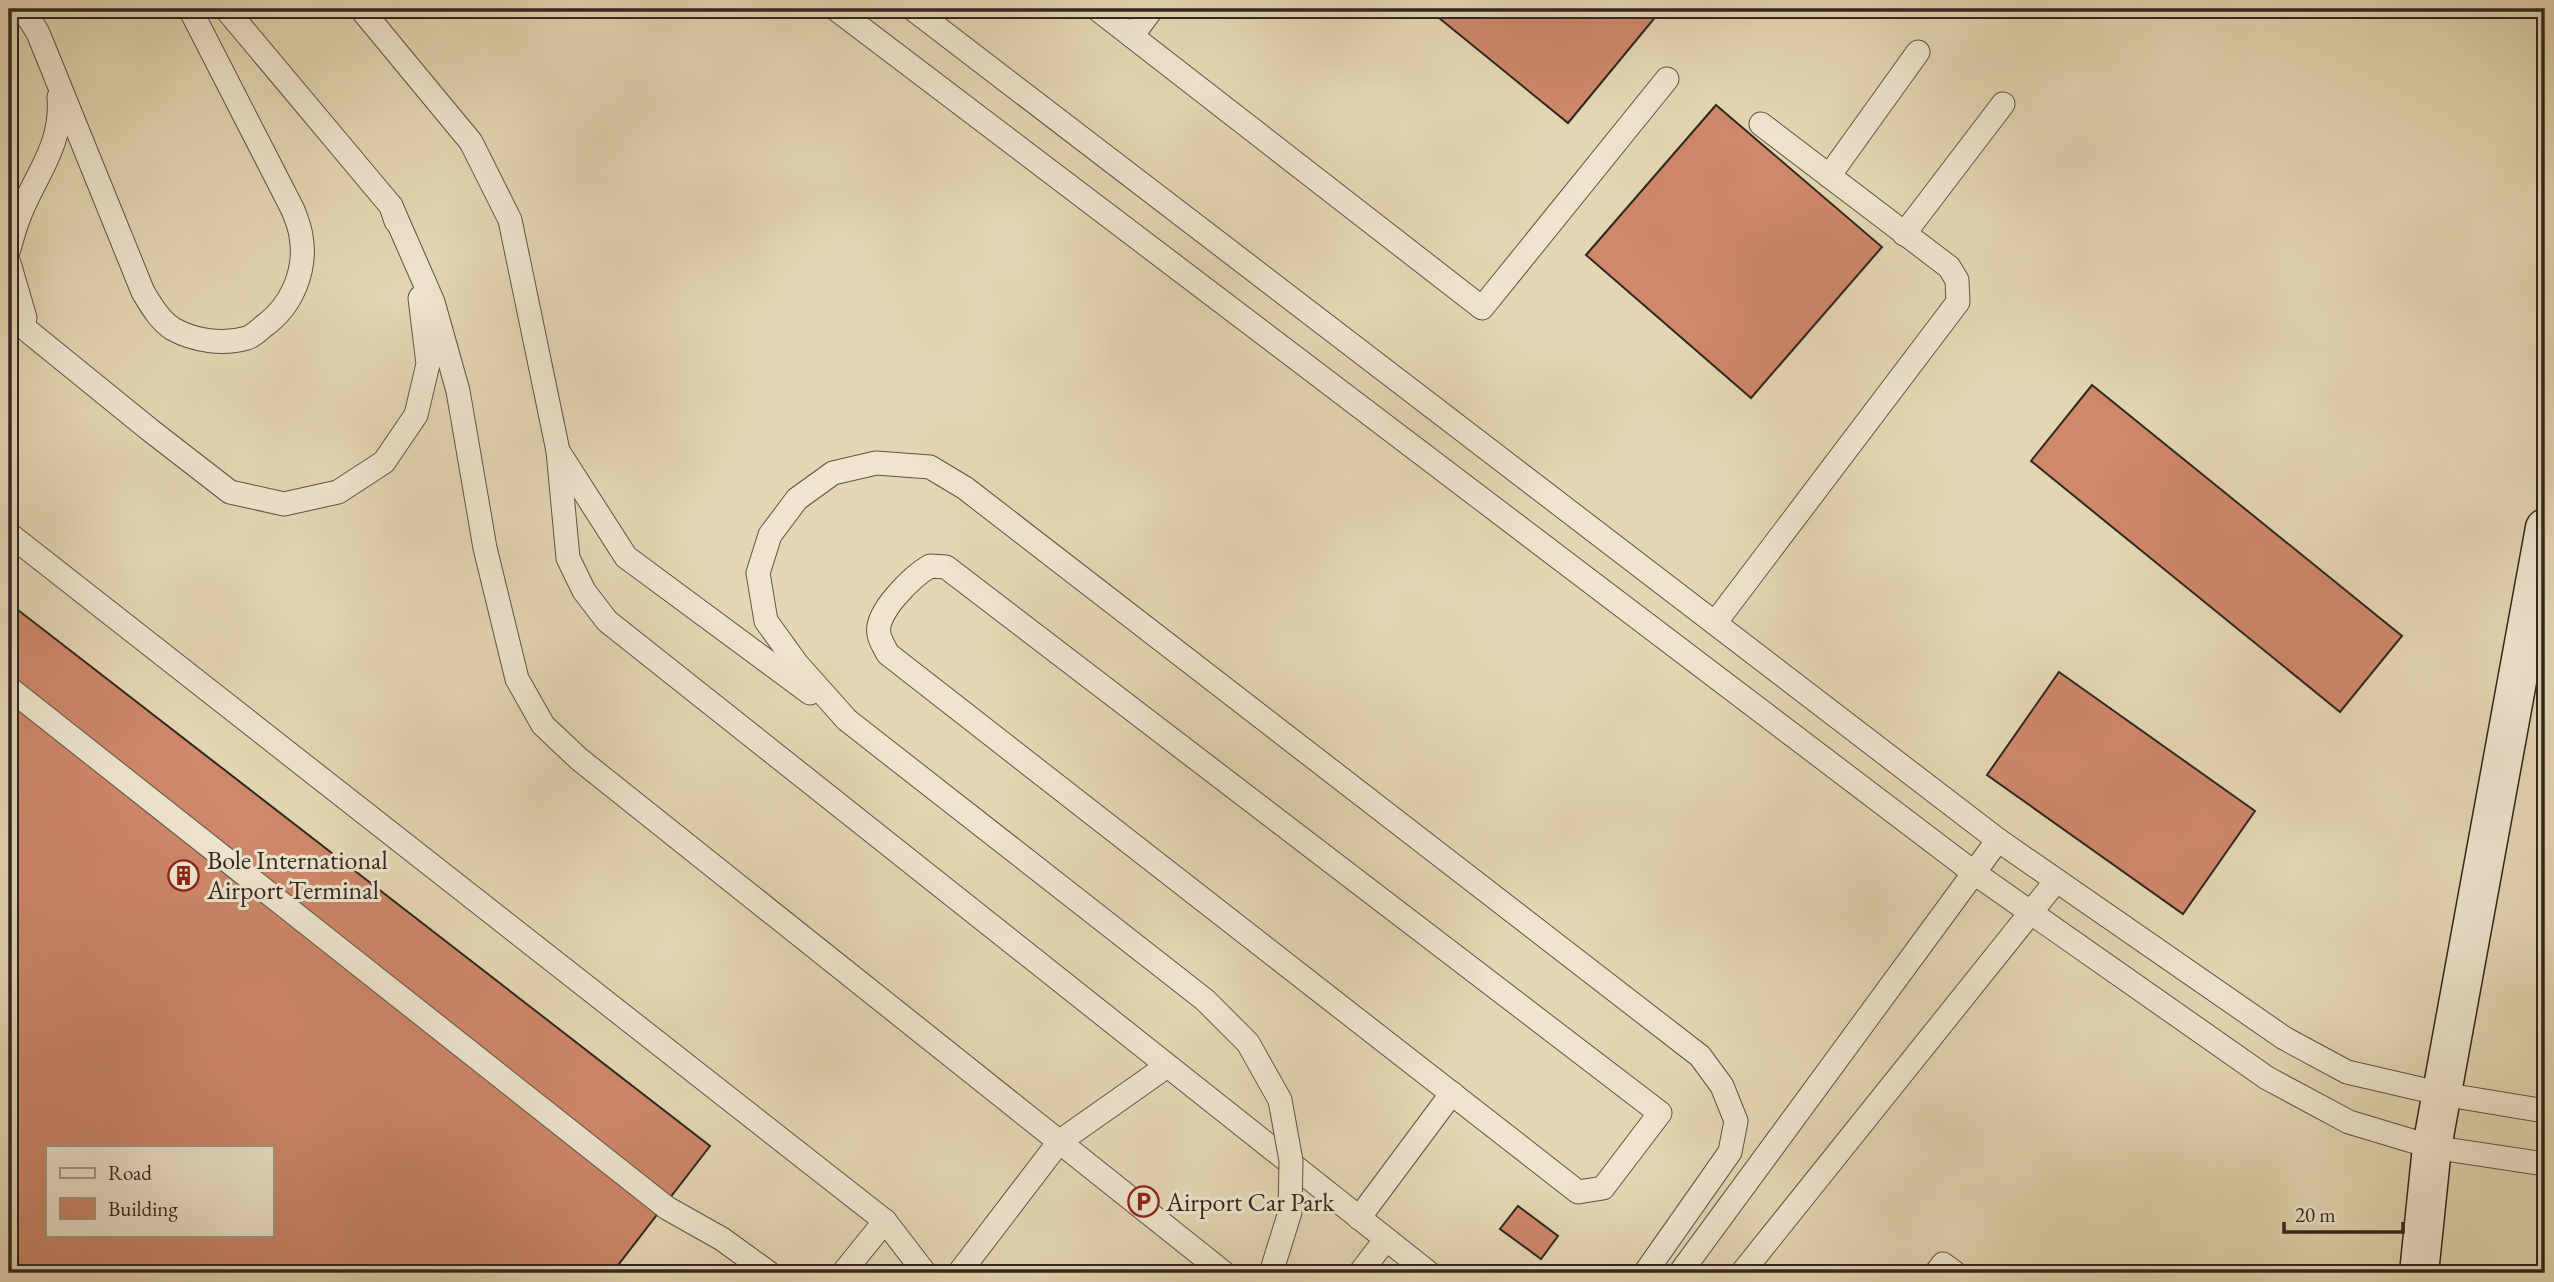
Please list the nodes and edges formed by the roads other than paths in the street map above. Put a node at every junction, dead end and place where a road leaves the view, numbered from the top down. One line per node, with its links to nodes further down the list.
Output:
1 (20, 9): 12 (lane)
2 (190, 9): 12 (lane)
3 (226, 9): 16 (lane)
4 (361, 9): 22 (lane)
5 (836, 9): 29 (lane)
6 (913, 9): 25 (lane)
7 (1097, 9): 9 (lane)
8 (1152, 9): 9 (lane)
9 (1132, 36): 11 (lane)
10 (1918, 52): 15 (lane)
11 (1667, 79)
12 (57, 82): 18 (lane)
13 (2003, 104): 17 (lane)
14 (1762, 124): 15 (lane)
15 (1829, 176): 17 (lane)
16 (391, 206): 21 (lane); 36 (lane)
17 (1904, 234): 25 (lane)
18 (9, 248)
19 (9, 263): 21 (lane)
20 (9, 304): 21 (lane)
21 (28, 331)
22 (558, 451): 27 (lane); 32 (lane)
23 (2545, 528): 34 (main road)
24 (9, 534): 40 (lane)
25 (1715, 623): 28 (lane)
26 (9, 688): 42 (lane)
27 (846, 720): 47 (lane, bridge); 50 (lane)
28 (1998, 840): 29 (lane); 30 (lane)
29 (1973, 872): 31 (lane); 51 (lane)
30 (2056, 881): 31 (lane); 34 (lane)
31 (2032, 913): 37 (lane); 52 (lane)
32 (1167, 1066): 36 (lane); 39 (lane)
33 (1452, 1093): 33 (lane); 39 (lane)
34 (2442, 1094): 35 (lane); 37 (main road)
35 (2545, 1111)
36 (1059, 1142): 45 (lane); 46 (lane)
37 (2432, 1147): 38 (lane); 55 (main road)
38 (2545, 1164)
39 (1359, 1218): 41 (lane)
40 (885, 1221): 43 (lane); 44 (lane)
41 (1386, 1239): 48 (lane); 49 (lane)
42 (769, 1273)
43 (843, 1273)
44 (925, 1273)
45 (958, 1273)
46 (1224, 1273)
47 (1271, 1273)
48 (1360, 1273)
49 (1429, 1273)
50 (1645, 1273)
51 (1681, 1273)
52 (1742, 1273)
53 (1936, 1273): 54 (lane)
54 (1955, 1273)
55 (2419, 1273)

